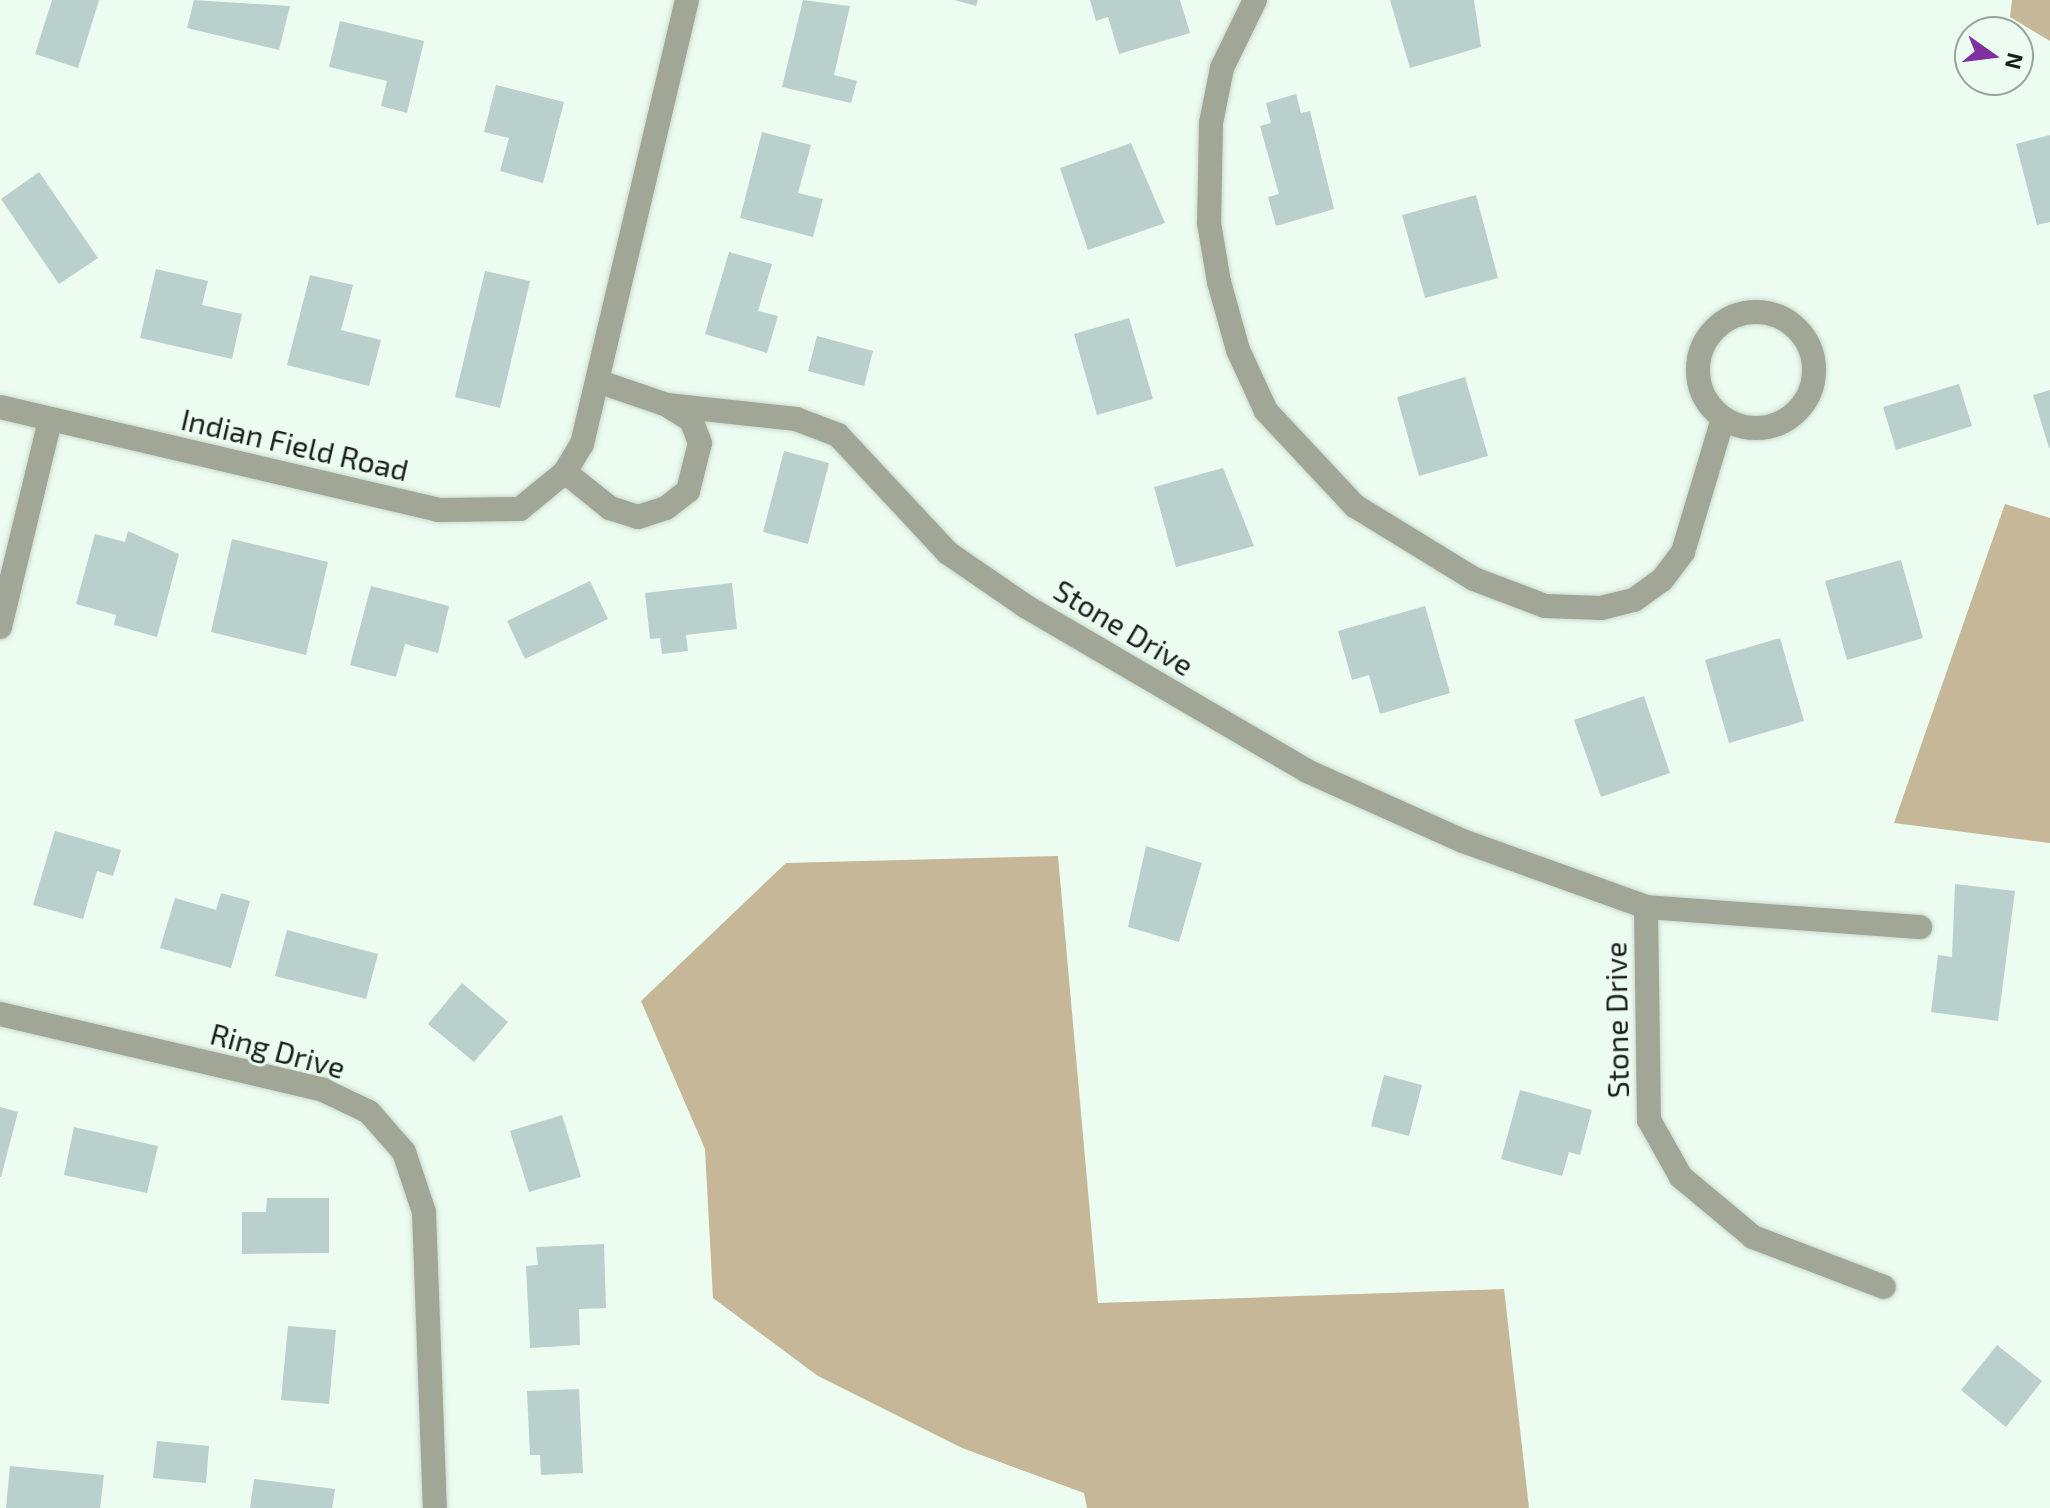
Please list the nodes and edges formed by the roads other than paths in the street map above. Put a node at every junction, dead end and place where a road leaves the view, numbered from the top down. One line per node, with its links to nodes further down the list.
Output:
1 (685, 0): 3 (street, Indian Field Road)
2 (1255, 0): 6 (street)
3 (600, 382): 4 (street, Stone Drive); 8 (street, Indian Field Road)
4 (667, 405): 8 (street); 10 (street, Stone Drive)
5 (0, 407): 7 (street, Indian Field Road)
6 (1723, 419): 6 (street)
7 (50, 420): 8 (street, Indian Field Road); 9 (street)
8 (565, 472)
9 (0, 627)
10 (1646, 907): 11 (street, Stone Drive); 13 (street, Stone Drive)
11 (1920, 927)
12 (0, 1014): 14 (street, Ring Drive)
13 (1884, 1287)
14 (435, 1508)

